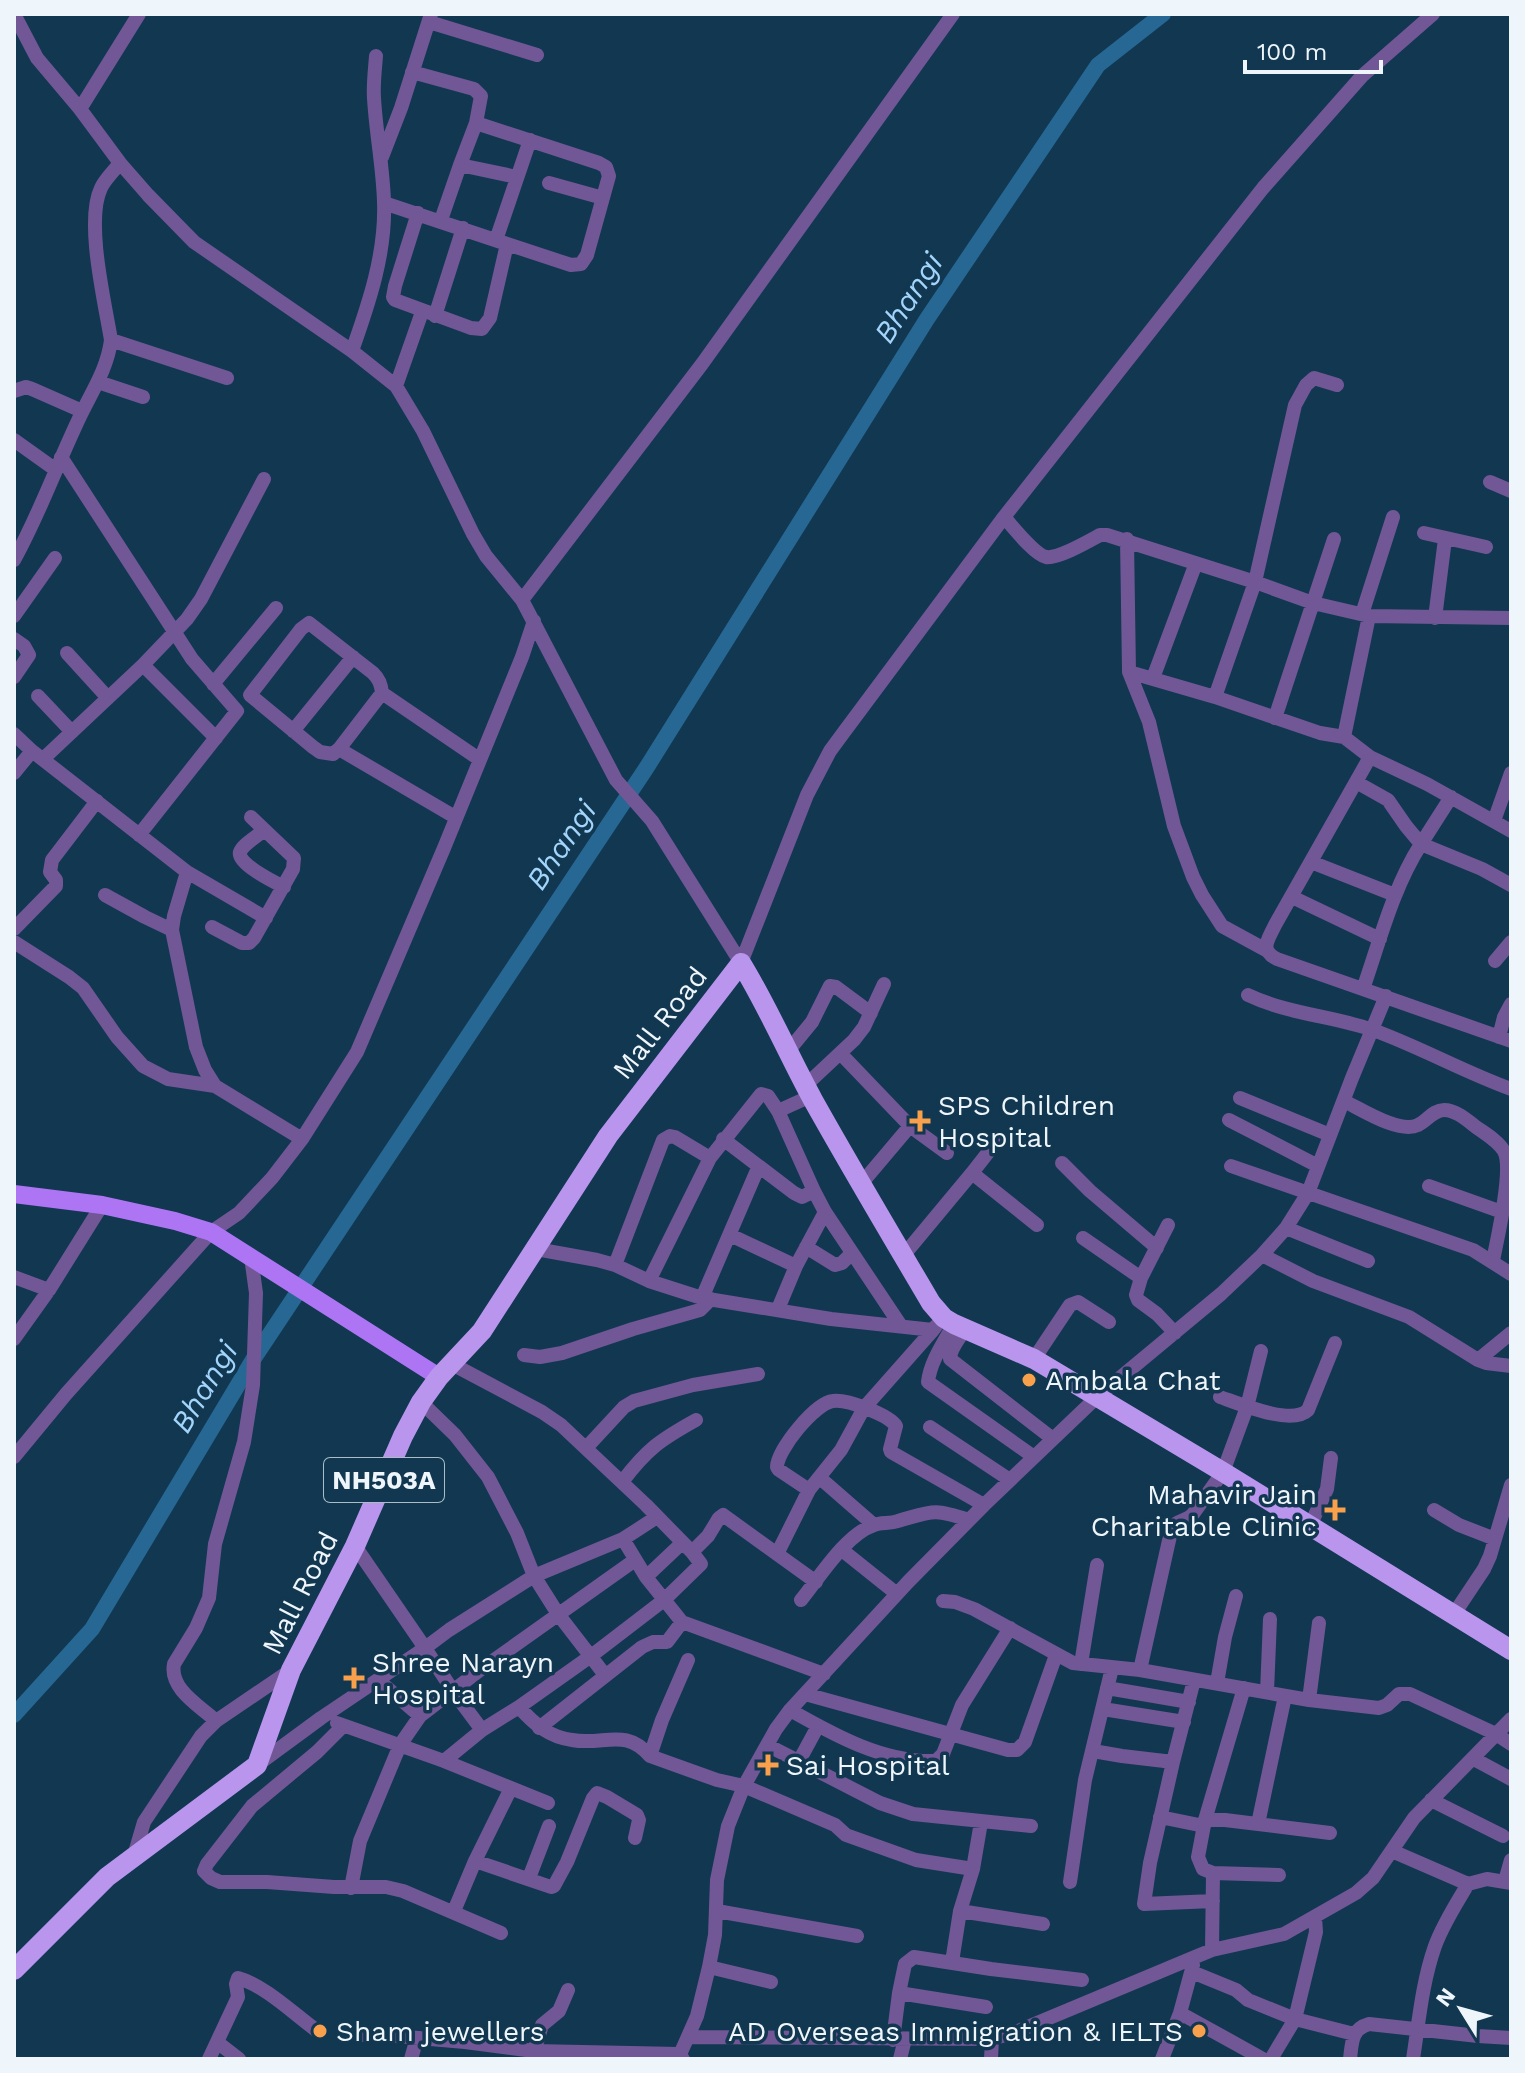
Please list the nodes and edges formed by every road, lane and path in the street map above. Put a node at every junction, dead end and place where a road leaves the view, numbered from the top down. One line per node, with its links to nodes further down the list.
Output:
1 (14, 14): 9 (street)
2 (139, 14): 9 (street)
3 (953, 14): 49 (street)
4 (1433, 14): 38 (street)
5 (430, 18): 6 (street); 8 (street)
6 (537, 55)
7 (376, 56): 12 (street)
8 (412, 72): 10 (street); 12 (street)
9 (80, 109): 13 (street)
10 (476, 123): 11 (street); 14 (street)
11 (530, 140): 15 (street); 17 (street)
12 (381, 161): 18 (street)
13 (120, 163): 24 (street); 25 (street)
14 (460, 165): 15 (street); 20 (street)
15 (517, 177): 22 (street)
16 (549, 183): 17 (street)
17 (603, 198): 22 (street)
18 (384, 203): 19 (street); 25 (street)
19 (418, 213): 20 (street); 23 (street)
20 (441, 220): 21 (street)
21 (463, 228): 22 (street); 23 (street)
22 (501, 242): 23 (street)
23 (429, 314): 29 (street)
24 (111, 340): 26 (street); 27 (street)
25 (352, 351): 29 (street)
26 (227, 378)
27 (98, 382): 31 (street); 32 (street)
28 (1337, 385): 48 (street)
29 (396, 386): 49 (street)
30 (14, 391): 32 (street)
31 (143, 397)
32 (82, 411): 34 (street)
33 (14, 440): 34 (street)
34 (59, 464): 46 (street); 57 (street)
35 (264, 479): 57 (street)
36 (1490, 482): 37 (street)
37 (1511, 491)
38 (1004, 517): 41 (street); 110 (street)
39 (1393, 517): 52 (street)
40 (1424, 533): 43 (street)
41 (1127, 539): 47 (street); 62 (street)
42 (1334, 539): 50 (street)
43 (1445, 539): 44 (street); 54 (street)
44 (1486, 547)
45 (55, 558): 53 (street)
46 (14, 560)
47 (1196, 563): 48 (street); 64 (street)
48 (1255, 582): 50 (street); 69 (street)
49 (522, 600): 56 (street)
50 (1313, 603): 52 (street); 72 (street)
51 (276, 608): 65 (street)
52 (1365, 615): 54 (street); 76 (street)
53 (14, 616)
54 (1435, 618): 55 (street)
55 (1511, 618)
56 (534, 621): 81 (street); 110 (street)
57 (175, 632): 61 (street); 65 (street)
58 (14, 639): 63 (street)
59 (67, 653): 70 (street)
60 (353, 657): 66 (street); 67 (street); 73 (street)
61 (143, 665): 70 (street); 77 (street)
62 (1129, 672): 64 (street); 108 (street)
63 (14, 677)
64 (1153, 678): 69 (street)
65 (213, 684): 71 (street)
66 (382, 693): 78 (street); 81 (street)
67 (250, 695): 71 (street); 73 (street)
68 (38, 696): 74 (street)
69 (1215, 697): 72 (street)
70 (108, 698): 74 (street)
71 (237, 711): 77 (street)
72 (1275, 718): 76 (street)
73 (293, 731): 78 (street)
74 (72, 732): 79 (street)
75 (14, 734): 79 (street)
76 (1344, 737): 80 (street)
77 (216, 738): 92 (street)
78 (339, 749): 88 (street)
79 (38, 755): 82 (street); 86 (street)
80 (1370, 757): 84 (street); 85 (street)
81 (479, 759): 88 (street)
82 (14, 773)
83 (1511, 773): 89 (street)
84 (1356, 782): 93 (street); 94 (street)
85 (1451, 797): 89 (street); 93 (street)
86 (97, 801): 92 (street); 103 (street)
87 (251, 817): 90 (street)
88 (455, 817): 130 (street)
89 (1494, 821): 91 (street)
90 (264, 830): 97 (street); 97 (street)
91 (1511, 831)
92 (139, 835): 95 (street)
93 (1421, 844): 96 (street); 99 (street)
94 (1311, 862): 99 (street); 100 (street)
95 (187, 872): 101 (street); 104 (street)
96 (1511, 885)
97 (284, 887): 101 (street)
98 (105, 895): 104 (street)
99 (1395, 895): 105 (street)
100 (1292, 897): 105 (street); 108 (street)
101 (266, 918): 102 (street)
102 (212, 927)
103 (14, 929)
104 (172, 930): 121 (street)
105 (1380, 939): 112 (street)
106 (14, 942): 121 (street)
107 (1511, 942): 109 (street)
108 (1266, 950): 112 (street)
109 (1495, 961)
110 (741, 963): 119 (highway, Mall Road); 157 (highway, Mall Road / NH503A)
111 (884, 984): 116 (street)
112 (1363, 989): 114 (street)
113 (1248, 995): 117 (street)
114 (1386, 996): 117 (street); 118 (street)
115 (1511, 1004): 118 (street)
116 (871, 1013): 119 (street); 120 (street)
117 (1372, 1030): 122 (street); 125 (street)
118 (1505, 1039)
119 (789, 1050): 123 (highway, Mall Road)
120 (841, 1054): 123 (street); 128 (street)
121 (215, 1086): 130 (street)
122 (1511, 1089)
123 (808, 1091): 126 (street); 141 (highway, Mall Road)
124 (1240, 1098): 129 (street)
125 (1344, 1101): 129 (street); 140 (street)
126 (778, 1111): 131 (street); 143 (street)
127 (1229, 1120): 137 (street)
128 (910, 1126): 133 (street); 141 (street)
129 (1330, 1135): 137 (street)
130 (302, 1139): 152 (street)
131 (723, 1139): 134 (street); 138 (street)
132 (997, 1141): 139 (street)
133 (947, 1153)
134 (710, 1158): 164 (street); 169 (street)
135 (1062, 1163): 156 (street)
136 (1231, 1166): 144 (street)
137 (1318, 1166): 144 (street)
138 (758, 1168): 143 (street); 153 (street)
139 (972, 1173): 149 (street); 160 (street)
140 (1509, 1182): 148 (street)
141 (861, 1184): 160 (highway, Mall Road)
142 (1429, 1186): 148 (street)
143 (814, 1191): 147 (street)
144 (1308, 1193): 151 (street); 163 (street)
145 (14, 1194): 146 (main road)
146 (102, 1205): 152 (main road); 170 (street)
147 (825, 1212): 155 (street); 158 (street)
148 (1502, 1212): 163 (street)
149 (1037, 1225)
150 (1168, 1225): 156 (street)
151 (1286, 1228): 159 (street); 162 (street)
152 (211, 1232): 161 (main road); 196 (street)
153 (730, 1235): 165 (street); 171 (street)
154 (1083, 1238): 168 (street)
155 (806, 1247): 158 (street); 165 (street)
156 (1157, 1248): 168 (street)
157 (536, 1249): 164 (street); 185 (highway, Mall Road / NH503A)
158 (852, 1253): 175 (street)
159 (1262, 1255): 176 (street); 183 (street)
160 (903, 1256): 174 (highway, Mall Road)
161 (251, 1257): 185 (main road); 261 (street)
162 (1368, 1261)
163 (1493, 1261): 166 (street)
164 (615, 1265): 169 (street)
165 (796, 1266): 172 (street)
166 (1511, 1274)
167 (14, 1277): 170 (street)
168 (1141, 1278): 176 (street)
169 (649, 1281): 171 (street)
170 (49, 1290): 178 (street)
171 (707, 1298): 172 (street); 181 (street)
172 (778, 1309): 175 (street)
173 (1109, 1322): 182 (street)
174 (949, 1325): 175 (street); 182 (highway); 191 (street); 194 (street); 197 (street)
175 (901, 1326)
176 (1175, 1333): 187 (street)
177 (1511, 1333): 183 (street)
178 (14, 1339)
179 (1335, 1343): 190 (street)
180 (1261, 1351): 190 (street)
181 (524, 1355)
182 (1034, 1359): 187 (highway)
183 (1478, 1360): 184 (street)
184 (1511, 1366)
185 (446, 1370): 189 (highway, Mall Road / NH503A); 195 (street)
186 (758, 1374): 195 (street)
187 (1097, 1397): 194 (street); 199 (highway)
188 (1220, 1397): 190 (street)
189 (421, 1402): 213 (highway, Mall Road / NH503A); 219 (street)
190 (1247, 1407): 199 (street)
191 (864, 1408): 200 (street); 204 (street); 205 (street)
192 (696, 1420): 202 (street)
193 (930, 1427): 201 (street)
194 (1053, 1439): 197 (street)
195 (586, 1448): 202 (street)
196 (14, 1457)
197 (1034, 1457): 201 (street)
198 (1331, 1458): 210 (street)
199 (1223, 1472): 210 (highway); 241 (street)
200 (820, 1478): 204 (street); 209 (street)
201 (1010, 1480): 205 (street)
202 (622, 1482): 207 (street)
203 (1511, 1485): 212 (street)
204 (809, 1490): 216 (street)
205 (984, 1505): 208 (street)
206 (1434, 1510): 212 (street)
207 (657, 1517): 211 (street); 214 (street)
208 (969, 1520): 209 (street); 222 (street)
209 (874, 1525): 215 (street)
210 (1310, 1526): 228 (highway)
211 (623, 1539): 217 (street); 219 (street)
212 (1495, 1539): 228 (street)
213 (355, 1546): 233 (street); 240 (highway, Mall Road / NH503A)
214 (687, 1548): 216 (street); 220 (street); 224 (street)
215 (842, 1550): 221 (street); 222 (street)
216 (777, 1554): 221 (street)
217 (635, 1560): 220 (street); 227 (street)
218 (1097, 1565): 238 (street)
219 (534, 1576): 227 (street); 233 (street)
220 (646, 1577): 224 (street)
221 (816, 1582): 225 (street)
222 (897, 1594): 242 (street)
223 (1236, 1596): 246 (street)
224 (664, 1600): 230 (street); 236 (street)
225 (801, 1600)
226 (943, 1601): 232 (street)
227 (558, 1614): 236 (street); 249 (street)
228 (1454, 1614): 234 (highway)
229 (1270, 1619): 250 (street)
230 (682, 1622): 242 (street); 243 (street)
231 (1319, 1623): 253 (street)
232 (1010, 1628): 235 (street); 267 (street)
233 (425, 1648): 244 (street); 249 (street)
234 (1511, 1650)
235 (1056, 1655): 238 (street); 267 (street)
236 (591, 1656): 243 (street); 255 (street)
237 (688, 1660): 273 (street)
238 (1081, 1664): 239 (street)
239 (1112, 1668): 241 (street); 247 (street)
240 (291, 1670): 261 (street); 278 (highway, Mall Road / NH503A)
241 (1140, 1670): 245 (street)
242 (824, 1674): 251 (street)
243 (605, 1675): 265 (street)
244 (378, 1680): 258 (street); 259 (street)
245 (1194, 1680): 246 (street); 254 (street)
246 (1217, 1683): 248 (street)
247 (1107, 1688): 254 (street); 256 (street)
248 (1244, 1688): 250 (street); 286 (street)
249 (453, 1691): 258 (street); 266 (street)
250 (1267, 1692): 252 (street)
251 (805, 1694): 257 (street); 267 (street)
252 (1285, 1696): 253 (street); 287 (street)
253 (1309, 1700): 268 (street)
254 (1189, 1702): 262 (street)
255 (519, 1707): 265 (street); 266 (street)
256 (1103, 1709): 262 (street); 272 (street)
257 (790, 1710): 264 (street); 271 (street)
258 (420, 1716): 270 (street)
259 (321, 1718): 263 (street); 278 (street)
260 (1511, 1719): 268 (street)
261 (216, 1721): 294 (street)
262 (1184, 1722): 277 (street)
263 (343, 1726): 270 (street); 304 (street)
264 (818, 1726): 267 (street); 276 (street)
265 (539, 1728): 273 (street)
266 (482, 1730): 275 (street)
267 (950, 1734)
268 (1496, 1734): 269 (street); 274 (street)
269 (1511, 1744)
270 (400, 1745): 275 (street); 304 (street)
271 (767, 1745): 276 (street); 280 (street)
272 (1093, 1751): 277 (street); 301 (street)
273 (650, 1756): 280 (street)
274 (1474, 1759): 279 (street); 282 (street)
275 (444, 1761): 281 (street)
276 (799, 1761): 285 (street)
277 (1173, 1762): 284 (street)
278 (257, 1765): 294 (highway)
279 (1511, 1779)
280 (744, 1786): 297 (street); 307 (street)
281 (511, 1788): 283 (street); 296 (street)
282 (1431, 1800): 291 (street); 293 (street)
283 (548, 1803)
284 (1160, 1817): 286 (street); 305 (street)
285 (981, 1822): 289 (street); 297 (street)
286 (1204, 1823): 287 (street); 298 (street)
287 (1258, 1824): 290 (street)
288 (549, 1826): 300 (street)
289 (1031, 1826)
290 (1330, 1833)
291 (1503, 1836)
292 (635, 1838): 300 (street)
293 (1392, 1851): 303 (street); 309 (street)
294 (134, 1856): 317 (highway)
295 (1511, 1860): 302 (street)
296 (475, 1861): 300 (street); 306 (street)
297 (973, 1869): 308 (street)
298 (1213, 1873): 299 (street); 305 (street)
299 (1279, 1875)
300 (529, 1878)
301 (1070, 1882)
302 (1508, 1882): 303 (street)
303 (1468, 1884): 325 (street)
304 (351, 1888): 306 (street)
305 (1213, 1901): 313 (street)
306 (454, 1911): 311 (street)
307 (717, 1911): 312 (street); 316 (street)
308 (960, 1911): 310 (street); 314 (street)
309 (1315, 1917): 313 (street); 324 (street)
310 (1043, 1924)
311 (501, 1933)
312 (857, 1936)
313 (1212, 1950): 315 (street)
314 (952, 1962): 318 (street); 321 (street)
315 (1193, 1964): 323 (street); 324 (street); 333 (street)
316 (709, 1967): 319 (street); 329 (street)
317 (14, 1970)
318 (1082, 1980)
319 (771, 1982)
320 (568, 1990): 335 (street)
321 (899, 1993): 322 (street); 332 (street)
322 (986, 2007)
323 (1180, 2013): 342 (street); 343 (street)
324 (1295, 2019): 327 (street); 344 (street)
325 (1418, 2029): 327 (street); 331 (street); 346 (street)
326 (316, 2030): 334 (street)
327 (1354, 2034): 345 (street)
328 (356, 2035): 330 (street)
329 (688, 2037): 332 (street); 336 (street)
330 (417, 2038): 335 (street); 339 (street)
331 (1511, 2038)
332 (899, 2039): 333 (street); 340 (street)
333 (992, 2039): 341 (street)
334 (217, 2042): 337 (street); 338 (street)
335 (533, 2055): 336 (street)
336 (680, 2057)
337 (209, 2059)
338 (239, 2059)
339 (411, 2059)
340 (900, 2059)
341 (991, 2059)
342 (1162, 2059)
343 (1263, 2059)
344 (1271, 2059)
345 (1350, 2059)
346 (1413, 2059)

